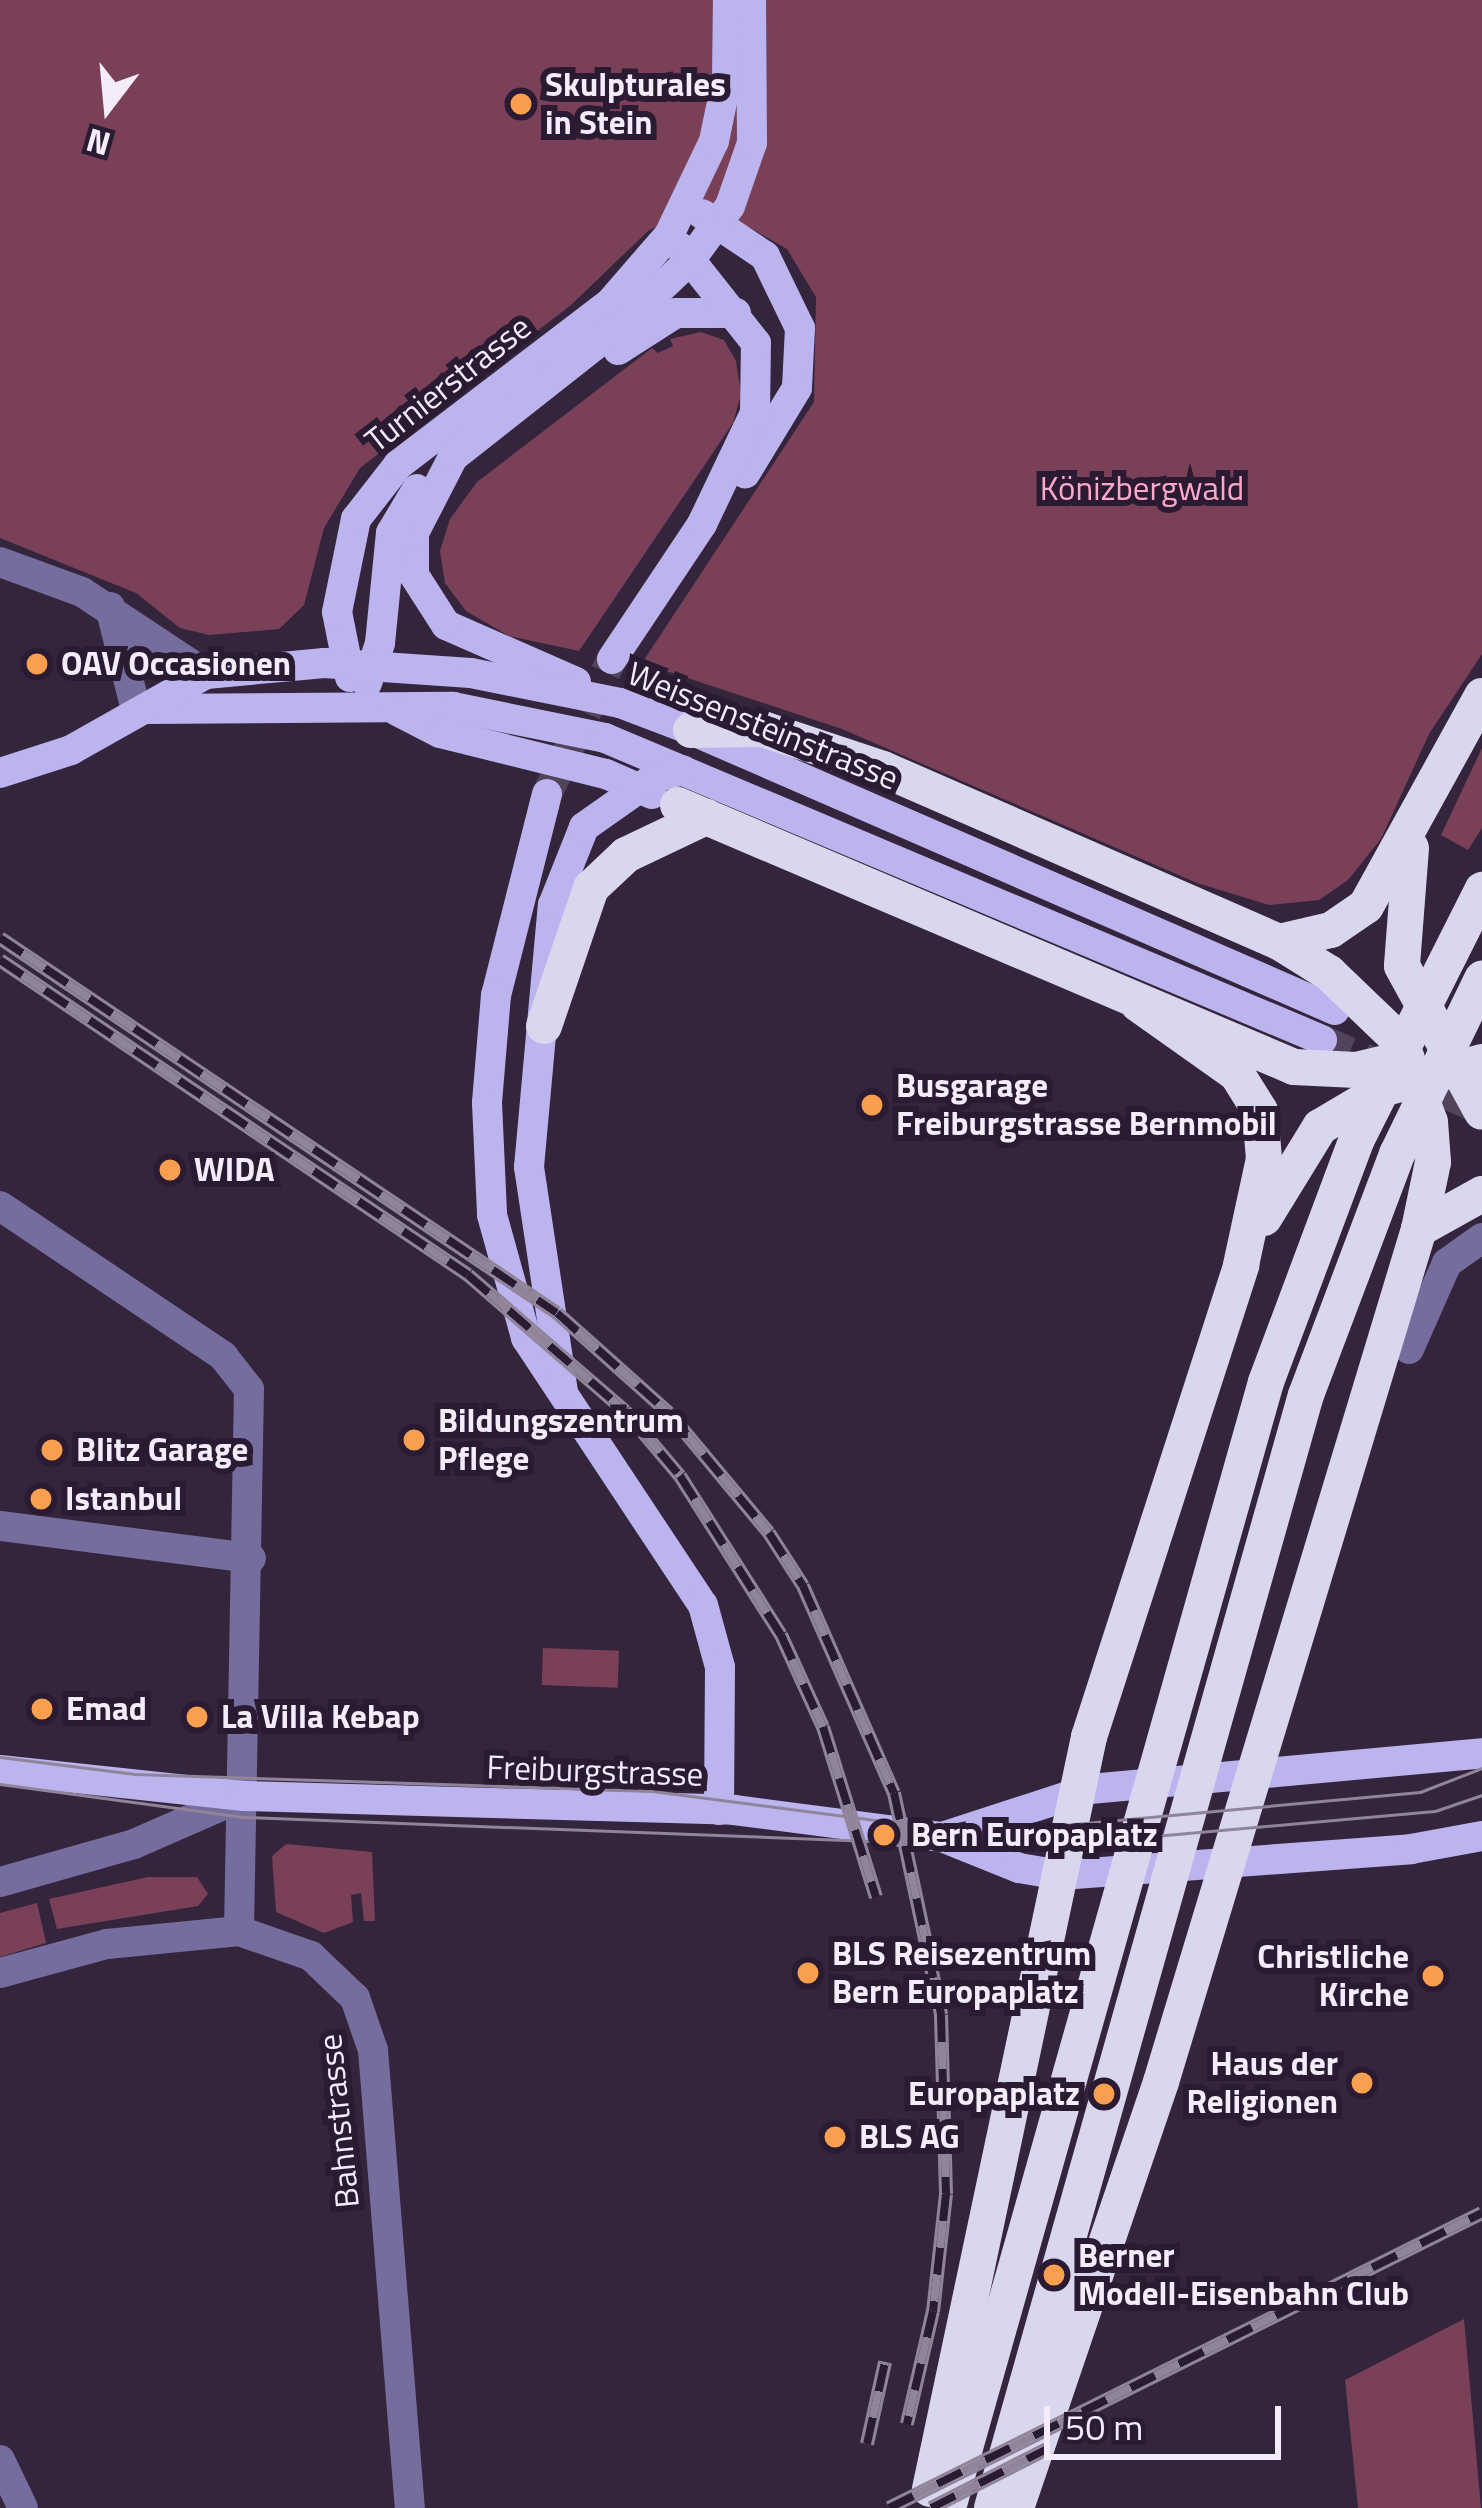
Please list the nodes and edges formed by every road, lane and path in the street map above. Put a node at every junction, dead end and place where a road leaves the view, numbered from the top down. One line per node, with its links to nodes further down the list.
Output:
1 (728, 0): 3 (main road, Turnierstrasse)
2 (751, 0): 4 (main road, Turnierstrasse)
3 (687, 207): 4 (main road); 5 (main road, Turnierstrasse)
4 (719, 222): 6 (main road, Turnierstrasse); 10 (main road)
5 (669, 235): 6 (main road); 14 (main road, Turnierstrasse)
6 (691, 259): 7 (main road); 8 (main road, Turnierstrasse)
7 (736, 313): 8 (main road, Turnierstrasse); 10 (main road)
8 (549, 382): 9 (main road, Turnierstrasse)
9 (453, 457): 14 (main road, Turnierstrasse); 17 (main road, Turnierstrasse)
10 (702, 524): 13 (main road)
11 (0, 562): 12 (street)
12 (110, 607): 15 (street); 20 (street)
13 (612, 658)
14 (359, 664): 15 (main road, Weissensteinstrasse); 17 (main road, Weissensteinstrasse); 18 (main road, Turnierstrasse)
15 (206, 674): 20 (main road, Weissensteinstrasse)
16 (1482, 696): 26 (highway)
17 (620, 703): 21 (main road, Weissensteinstrasse)
18 (359, 706): 19 (main road, Weissensteinstrasse); 20 (main road, Weissensteinstrasse)
19 (391, 709): 23 (main road, Weissensteinstrasse); 25 (main road, Weissensteinstrasse)
20 (136, 710): 22 (main road, Weissensteinstrasse)
21 (691, 730): 28 (highway); 31 (main road, Weissensteinstrasse)
22 (0, 773)
23 (637, 788): 25 (main road, Weissensteinstrasse); 33 (main road)
24 (547, 794): 43 (main road)
25 (689, 797): 30 (highway); 33 (highway); 34 (main road, Weissensteinstrasse)
26 (1414, 826): 28 (highway); 35 (highway)
27 (1482, 890): 59 (highway)
28 (1279, 942): 35 (highway)
29 (1482, 979): 60 (highway)
30 (1138, 1004): 35 (highway); 41 (highway)
31 (1335, 1010)
32 (1482, 1025): 35 (highway)
33 (544, 1026): 43 (main road)
34 (1322, 1040)
35 (1441, 1061): 36 (highway); 39 (highway); 41 (highway)
36 (1482, 1112)
37 (1482, 1194): 39 (highway)
38 (0, 1206): 45 (street)
39 (1419, 1229): 61 (highway)
40 (1482, 1238): 42 (street)
41 (1241, 1265): 58 (highway)
42 (1409, 1349)
43 (562, 1392): 49 (main road)
44 (0, 1526): 45 (street)
45 (251, 1558): 48 (street)
46 (1479, 1757): 50 (main road, Freiburgstrasse)
47 (0, 1770): 48 (main road)
48 (244, 1796): 49 (main road, Freiburgstrasse); 52 (street, Freiburgstrasse); 53 (street)
49 (719, 1810): 50 (main road, Freiburgstrasse)
50 (933, 1836): 51 (main road, Freiburgstrasse)
51 (1482, 1836)
52 (0, 1882)
53 (239, 1931): 54 (street); 57 (street, Bahnstrasse)
54 (0, 1973)
55 (0, 2462): 56 (street)
56 (23, 2508)
57 (410, 2508)
58 (926, 2508)
59 (948, 2508)
60 (992, 2508)
61 (1016, 2508)

